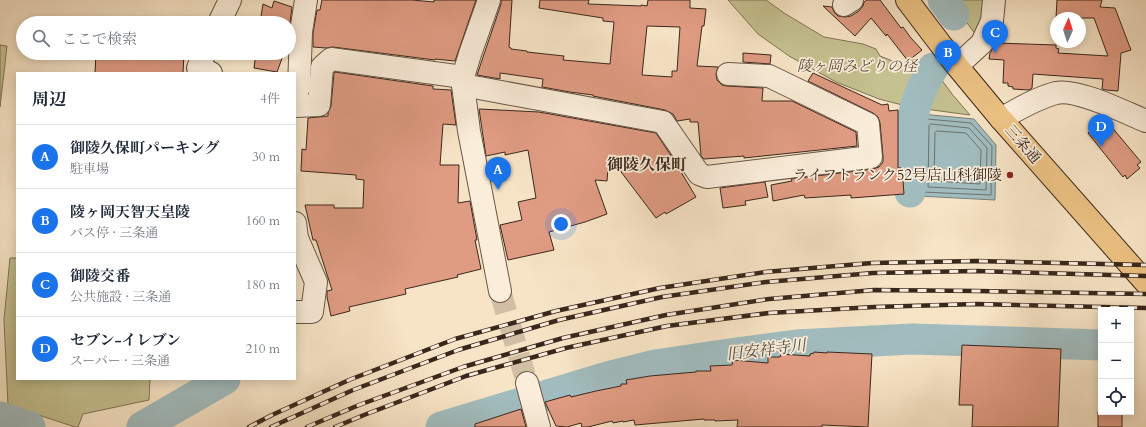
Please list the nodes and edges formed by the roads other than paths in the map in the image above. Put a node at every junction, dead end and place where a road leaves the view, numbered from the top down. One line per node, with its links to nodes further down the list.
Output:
1 (230, 0): 6 (street)
2 (306, 0): 12 (street)
3 (489, 0): 11 (street)
4 (907, 0): 8 (main road, 三条通)
5 (994, 0): 8 (street)
6 (222, 16)
7 (202, 60): 9 (street)
8 (957, 66): 14 (main road, 三条通)
9 (208, 72)
10 (728, 74): 11 (street)
11 (463, 81): 13 (street); 18 (street)
12 (296, 94)
13 (296, 106)
14 (1001, 119): 15 (street); 17 (main road, 三条通)
15 (1146, 121)
16 (296, 230): 19 (street)
17 (1146, 283)
18 (500, 291)
19 (296, 312)
20 (530, 393): 21 (street)
21 (539, 427)

